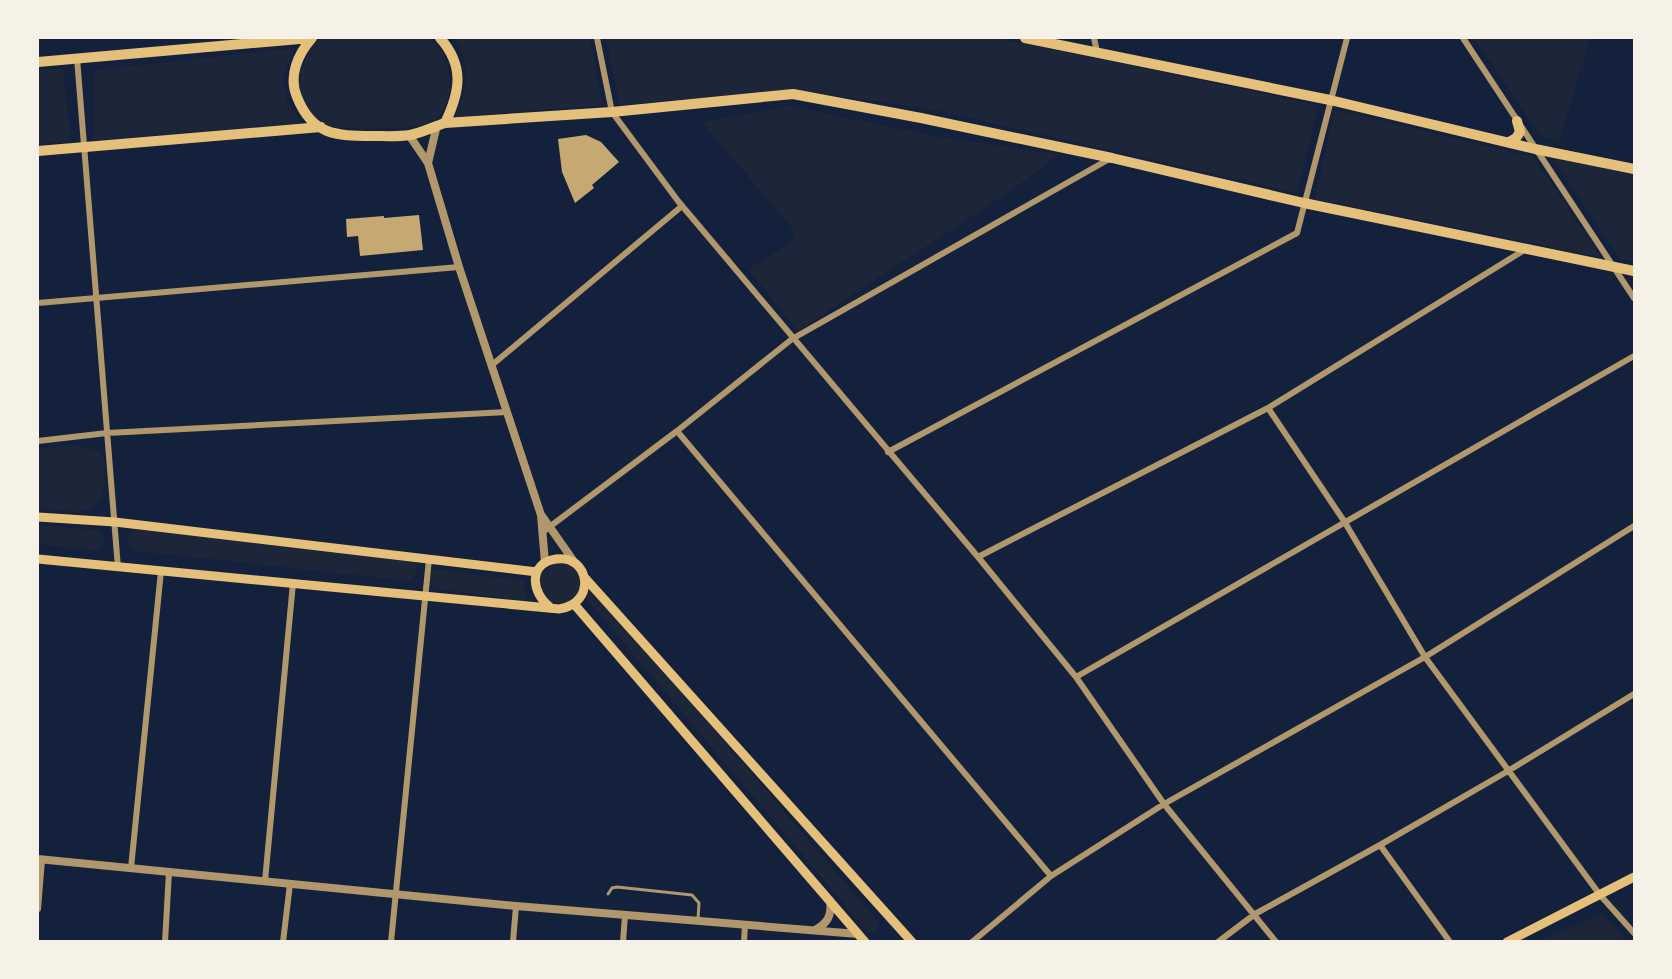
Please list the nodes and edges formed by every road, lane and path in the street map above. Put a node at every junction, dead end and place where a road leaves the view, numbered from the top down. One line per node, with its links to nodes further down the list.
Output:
1 (311, 38): 9 (main road); 15 (main road)
2 (440, 38): 14 (main road)
3 (597, 38): 12 (street)
4 (1025, 38): 8 (main road)
5 (1094, 38): 8 (street)
6 (1347, 38): 11 (street)
7 (1463, 38): 13 (street)
8 (1096, 52): 11 (main road)
9 (77, 58): 10 (main road); 18 (street)
10 (38, 62)
11 (1330, 100): 17 (main road); 24 (street)
12 (612, 112): 14 (main road); 21 (main road); 25 (street)
13 (1517, 121): 17 (main road); 19 (street)
14 (441, 124): 16 (main road); 22 (street)
15 (321, 128): 16 (main road); 18 (main road)
16 (409, 135): 22 (street)
17 (1509, 142): 19 (main road)
18 (84, 147): 20 (main road); 30 (street)
19 (1535, 149): 23 (main road); 28 (street)
20 (38, 151)
21 (1112, 158): 24 (main road); 33 (street)
22 (429, 163): 27 (street)
23 (1635, 169)
24 (1304, 203): 26 (main road); 41 (street)
25 (682, 206): 33 (street); 35 (street)
26 (1527, 249): 28 (main road); 36 (street)
27 (459, 267): 30 (street); 35 (street)
28 (1615, 267): 29 (main road); 31 (street)
29 (1635, 271)
30 (96, 298): 32 (street); 39 (street)
31 (1635, 298)
32 (38, 303)
33 (792, 339): 38 (street); 41 (street)
34 (1635, 356): 43 (street)
35 (492, 365): 37 (street)
36 (1268, 408): 43 (street); 47 (street)
37 (507, 412): 39 (street); 46 (street)
38 (677, 431): 46 (street); 69 (street)
39 (107, 433): 40 (street); 44 (street)
40 (38, 441)
41 (888, 452): 47 (street)
42 (38, 517): 44 (main road)
43 (1344, 521): 60 (street); 61 (street)
44 (115, 522): 49 (main road); 52 (street)
45 (1635, 526): 60 (street)
46 (547, 529): 50 (street); 51 (street)
47 (978, 557): 61 (street)
48 (38, 559): 52 (main road)
49 (429, 559): 54 (main road); 57 (street)
50 (545, 563): 51 (main road); 54 (main road)
51 (576, 564): 55 (main road)
52 (118, 568): 53 (main road)
53 (161, 571): 56 (main road); 67 (street)
54 (537, 572): 59 (main road)
55 (585, 579): 58 (main road); 92 (main road)
56 (293, 583): 57 (main road); 71 (street)
57 (426, 596): 59 (main road); 73 (street)
58 (574, 604): 59 (main road); 76 (main road)
59 (550, 607)
60 (1425, 657): 63 (street); 64 (street)
61 (1076, 677): 64 (street)
62 (1635, 694): 63 (street)
63 (1508, 771): 65 (street); 75 (street)
64 (1164, 804): 69 (street); 79 (street)
65 (1380, 845): 79 (street); 96 (street)
66 (40, 859): 67 (street); 78 (street)
67 (131, 868): 68 (street)
68 (169, 872): 71 (street); 86 (street)
69 (1051, 876): 93 (street)
70 (1635, 877): 75 (main road)
71 (265, 881): 72 (street)
72 (290, 884): 73 (street); 87 (street)
73 (395, 894): 77 (street); 88 (street)
74 (608, 894): 81 (lane)
75 (1600, 895): 84 (street); 97 (main road)
76 (829, 900): 83 (street); 85 (main road)
77 (516, 906): 80 (street); 89 (street)
78 (38, 909)
79 (1255, 914): 94 (street); 95 (street)
80 (625, 915): 81 (street); 90 (street)
81 (698, 921): 82 (street)
82 (745, 925): 83 (street); 91 (street)
83 (814, 930): 85 (street)
84 (1635, 933)
85 (861, 938)
86 (165, 942)
87 (283, 942)
88 (391, 942)
89 (513, 942)
90 (623, 942)
91 (744, 942)
92 (912, 942)
93 (972, 942)
94 (1218, 942)
95 (1276, 942)
96 (1450, 942)
97 (1508, 942)

